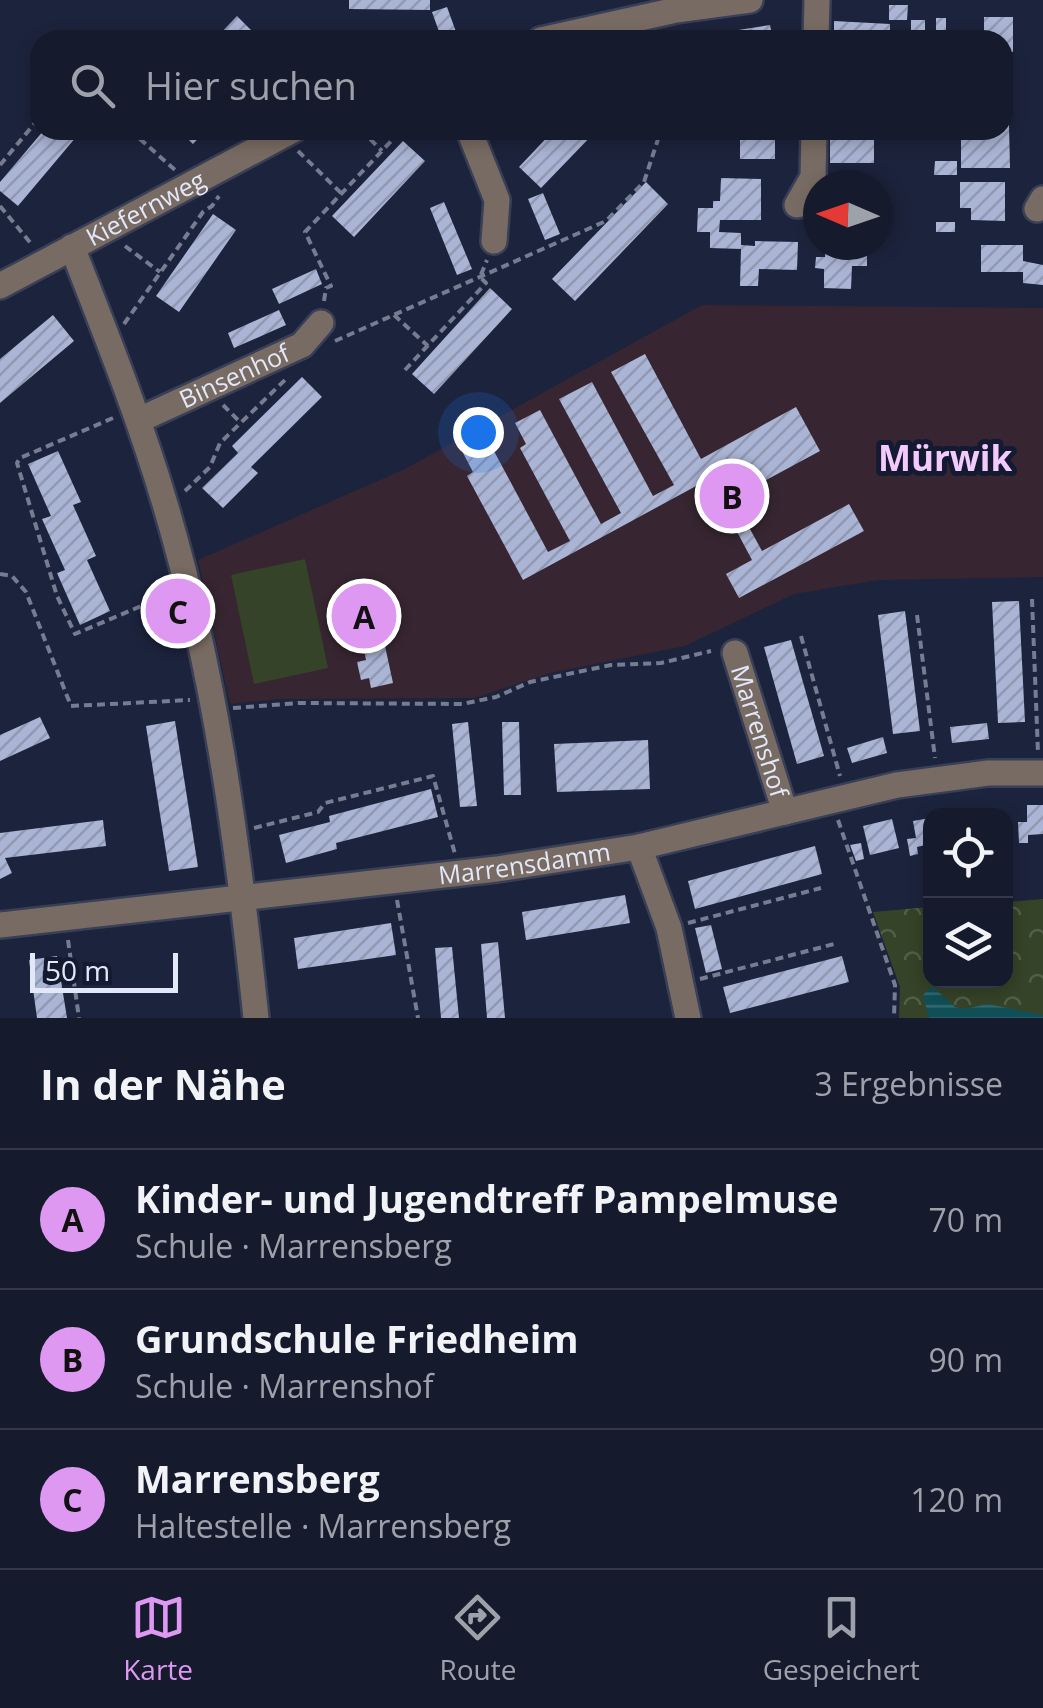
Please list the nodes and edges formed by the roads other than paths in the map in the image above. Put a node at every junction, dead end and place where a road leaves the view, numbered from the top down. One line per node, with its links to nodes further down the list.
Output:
1 (750, 0): 3 (street)
2 (817, 0): 4 (street)
3 (586, 30)
4 (816, 30)
5 (272, 140): 10 (street, Kiefernweg)
6 (483, 140): 9 (street)
7 (814, 140): 8 (street)
8 (797, 205)
9 (494, 241)
10 (72, 248): 11 (street, Kiefernweg); 13 (street)
11 (0, 286)
12 (328, 332): 13 (street, Binsenhof)
13 (139, 420): 18 (street)
14 (734, 653): 16 (street, Marrenshof)
15 (1041, 773): 16 (street, Marrensdamm)
16 (785, 812): 17 (street, Marrensdamm)
17 (639, 847): 18 (street, Marrensdamm); 21 (street)
18 (243, 897): 19 (street, Marrensdamm); 20 (street)
19 (0, 925)
20 (256, 1018)
21 (688, 1018)

